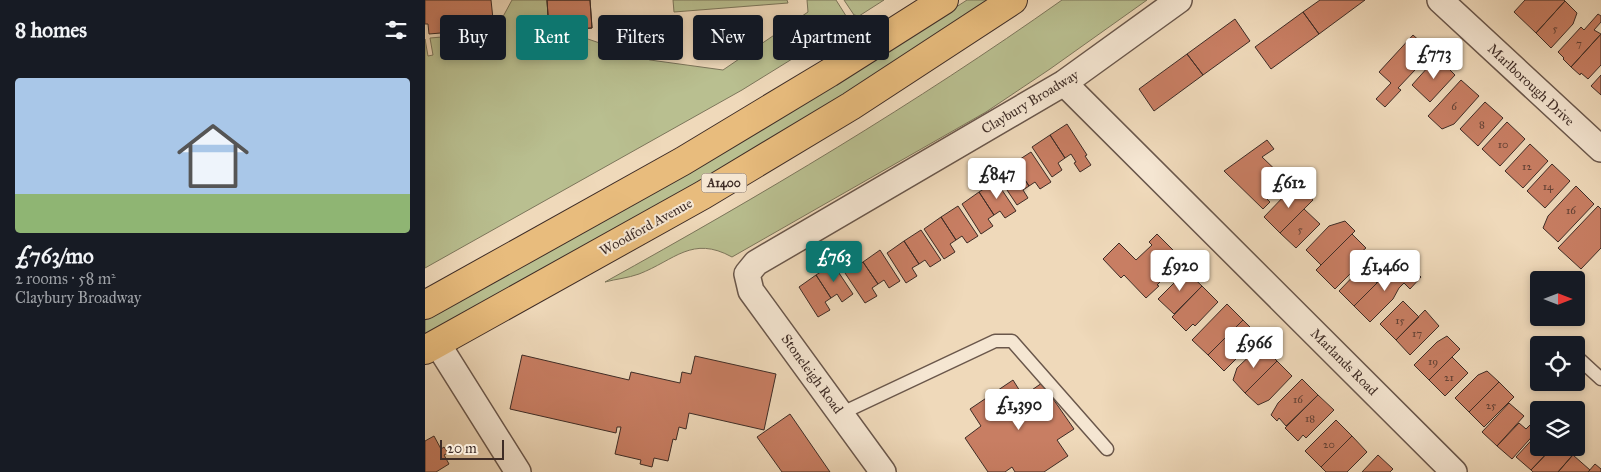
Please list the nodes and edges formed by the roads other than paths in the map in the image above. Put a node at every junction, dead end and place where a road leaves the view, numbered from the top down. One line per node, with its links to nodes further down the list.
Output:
1 (944, 0): 8 (highway, A1400)
2 (1013, 0): 9 (highway, Woodford Avenue / A1400)
3 (1179, 0): 5 (street, Claybury Broadway)
4 (1440, 0): 6 (street, Marlborough Drive)
5 (1064, 84): 7 (street, Claybury Broadway); 16 (street, Marlands Road)
6 (1601, 150)
7 (747, 274): 12 (street, Stoneleigh Road)
8 (425, 305)
9 (431, 346): 14 (street)
10 (1585, 364): 11 (lane)
11 (1601, 379)
12 (841, 414): 13 (lane); 15 (street, Stoneleigh Road)
13 (1107, 449)
14 (518, 472)
15 (883, 472)
16 (1454, 472)

